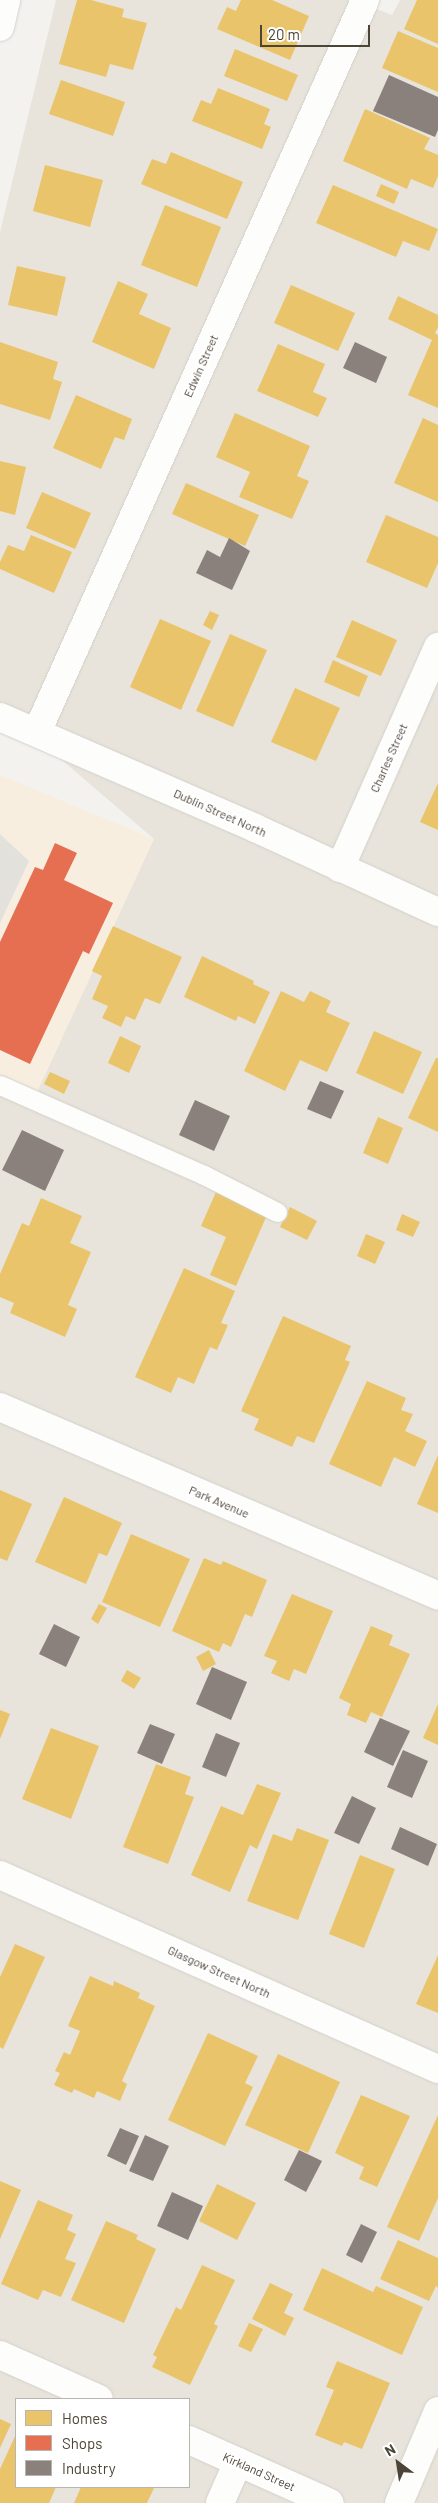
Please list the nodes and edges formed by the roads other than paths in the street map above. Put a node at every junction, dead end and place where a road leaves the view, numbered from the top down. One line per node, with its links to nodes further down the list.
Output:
1 (6, 0): 3 (street)
2 (365, 0): 6 (street, Edwin Street)
3 (0, 27)
4 (438, 648): 7 (street, Charles Street)
5 (0, 717): 6 (street, Dublin Street North)
6 (37, 732): 7 (street, Dublin Street North)
7 (340, 868): 8 (street, Dublin Street North)
8 (438, 912)
9 (0, 1085): 10 (lane)
10 (277, 1212)
11 (0, 1407): 12 (street, Park Avenue)
12 (438, 1596)
13 (0, 1875): 14 (street, Glasgow Street North)
14 (438, 2069)
15 (0, 2355): 16 (street)
16 (97, 2398)
17 (438, 2411): 22 (street)
18 (190, 2440): 19 (street, Kirkland Street)
19 (238, 2462): 20 (street); 21 (street, Kirkland Street)
20 (220, 2503)
21 (330, 2503)
22 (399, 2503)

